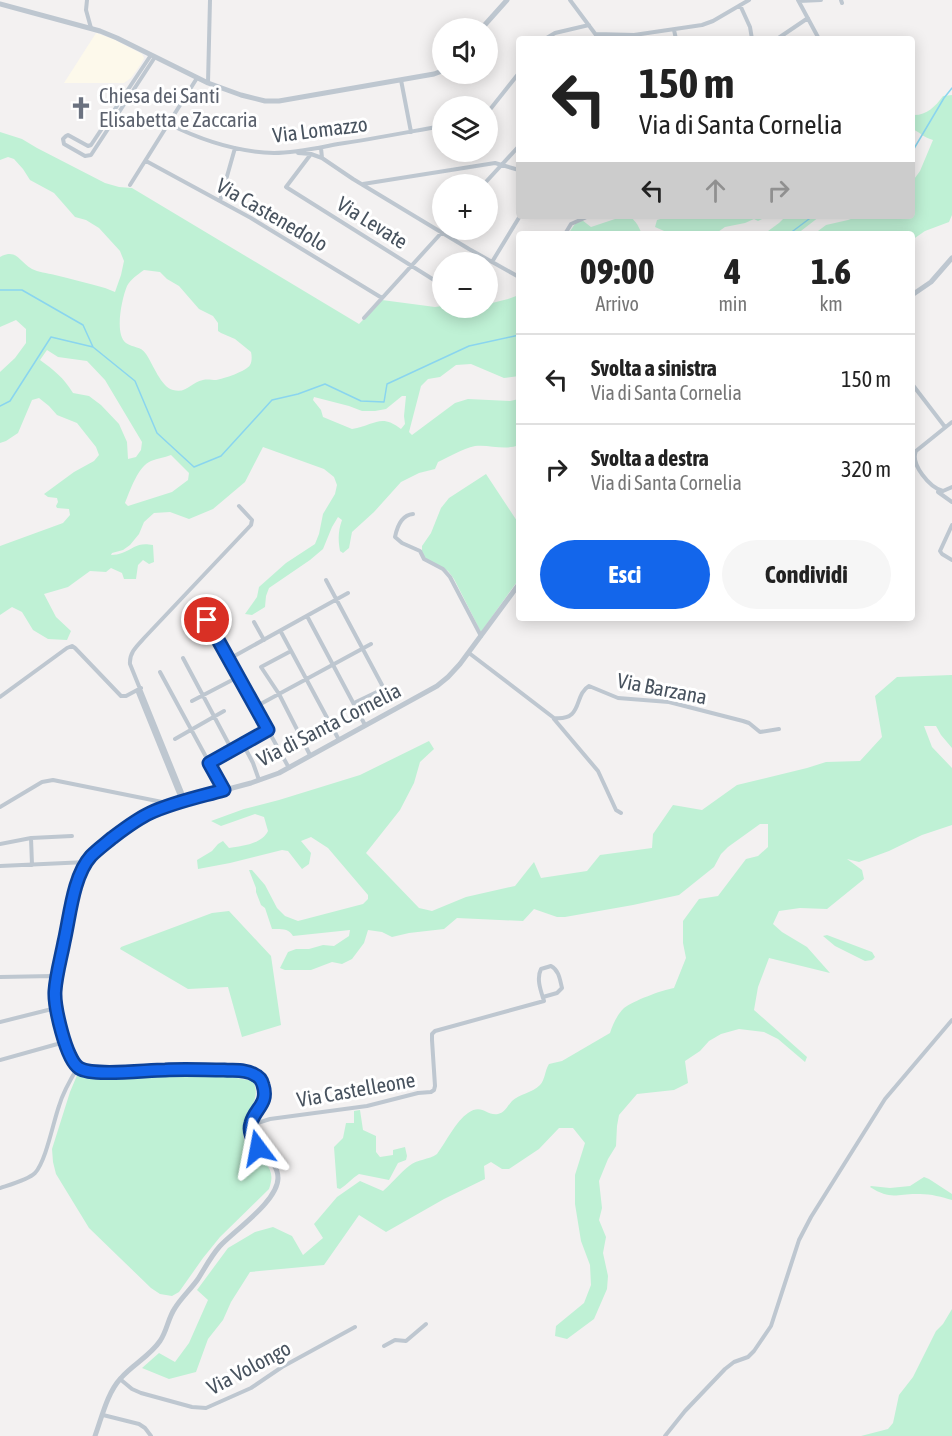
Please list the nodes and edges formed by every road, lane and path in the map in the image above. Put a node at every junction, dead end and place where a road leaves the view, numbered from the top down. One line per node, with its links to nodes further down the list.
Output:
1 (87, 0): 13 (street)
2 (210, 0): 26 (street)
3 (507, 0): 10 (street)
4 (570, 0): 12 (street)
5 (749, 0): 9 (street)
6 (821, 0): 7 (street)
7 (798, 1): 11 (street)
8 (0, 4): 13 (street)
9 (740, 5): 14 (street); 18 (street)
10 (491, 18)
11 (808, 18): 19 (street); 20 (street)
12 (589, 24): 15 (street); 16 (street)
13 (91, 27): 21 (street)
14 (674, 30): 15 (street); 17 (street)
15 (596, 34)
16 (550, 36)
17 (675, 36)
18 (752, 36)
19 (781, 36)
20 (817, 36)
21 (153, 56): 21 (street); 24 (street)
22 (432, 74): 25 (street)
23 (516, 77): 27 (street)
24 (196, 78): 26 (street); 28 (street)
25 (401, 80): 26 (street); 30 (street)
26 (208, 83)
27 (498, 101)
28 (169, 124): 31 (street, Via Lomazzo); 37 (street)
29 (432, 128): 30 (street, Via Lomazzo)
30 (411, 132): 32 (street, Via Lomazzo)
31 (235, 147): 34 (street, Via Lomazzo); 43 (street)
32 (321, 147): 34 (street, Via Lomazzo); 36 (street)
33 (516, 149): 38 (street)
34 (291, 152): 35 (street)
35 (310, 154): 36 (street); 54 (street, Via Levate)
36 (322, 158): 41 (street)
37 (146, 161): 42 (street); 43 (street, Via Castenedolo)
38 (502, 164): 39 (street); 40 (street); 41 (street)
39 (516, 169)
40 (493, 174)
41 (362, 184): 46 (street)
42 (130, 185)
43 (220, 201): 58 (street, Via Castenedolo)
44 (518, 219): 51 (street)
45 (582, 219): 47 (street)
46 (432, 225)
47 (567, 231)
48 (434, 240): 54 (street)
49 (457, 240): 50 (street)
50 (477, 252)
51 (498, 252)
52 (952, 258): 57 (street)
53 (498, 265): 55 (street)
54 (411, 266): 56 (street, Via Levate); 58 (street)
55 (516, 275)
56 (432, 279)
57 (915, 294)
58 (382, 298): 59 (street)
59 (364, 318)
60 (915, 388): 62 (street)
61 (952, 422): 62 (street)
62 (945, 427): 63 (street)
63 (915, 451)
64 (915, 461): 66 (street)
65 (952, 487): 66 (street)
66 (934, 488): 67 (street)
67 (952, 502)
68 (238, 506): 92 (street)
69 (413, 514): 80 (street)
70 (952, 525): 71 (street)
71 (952, 560)
72 (326, 580): 75 (street)
73 (516, 588): 80 (street, Via di Santa Cornelia)
74 (348, 593): 75 (street)
75 (336, 600): 76 (street); 83 (street)
76 (307, 616): 79 (street); 88 (street)
77 (207, 620): 87 (street)
78 (254, 622): 81 (street)
79 (281, 632): 81 (street); 84 (street)
80 (481, 637): 85 (street, Via di Santa Cornelia)
81 (264, 640): 87 (street)
82 (371, 644): 83 (street)
83 (362, 649): 88 (street); 97 (street)
84 (291, 651): 91 (street); 93 (street)
85 (469, 653): 101 (street); 102 (street, Via di Santa Cornelia)
86 (183, 658): 94 (street)
87 (229, 659): 90 (street)
88 (333, 664): 91 (street); 97 (street)
89 (160, 672): 104 (street)
90 (238, 676): 94 (street); 98 (street)
91 (306, 679): 93 (street); 107 (street)
92 (139, 689): 95 (street); 115 (street)
93 (279, 694): 98 (street); 110 (street)
94 (203, 695): 96 (street); 100 (street)
95 (0, 698)
96 (192, 701)
97 (354, 703): 102 (street)
98 (255, 707): 105 (street)
99 (224, 711): 100 (street)
100 (214, 717): 104 (street); 109 (street)
101 (554, 718): 103 (street, Via Barzana); 118 (street)
102 (366, 726): 107 (street, Via di Santa Cornelia)
103 (779, 729)
104 (191, 730): 106 (street); 111 (street)
105 (268, 730): 108 (street); 112 (street)
106 (176, 739)
107 (339, 740): 110 (street, Via di Santa Cornelia)
108 (243, 744): 109 (street); 113 (street)
109 (232, 750): 111 (street)
110 (311, 756): 112 (street, Via di Santa Cornelia)
111 (209, 763): 114 (street)
112 (289, 768): 113 (street, Via di Santa Cornelia)
113 (259, 780): 114 (street, Via di Santa Cornelia)
114 (224, 790): 115 (street, Via di Santa Cornelia)
115 (184, 801): 116 (street, Via di Santa Cornelia)
116 (172, 804): 117 (street); 122 (street, Via di Santa Cornelia)
117 (0, 807)
118 (621, 813)
119 (72, 836): 120 (street)
120 (31, 838): 121 (street); 123 (street)
121 (0, 844)
122 (87, 862): 123 (street); 125 (street, Via di Santa Cornelia)
123 (32, 864): 124 (street)
124 (0, 866)
125 (55, 976): 126 (street); 128 (street, Via di Santa Cornelia); 133 (street, Via di Santa Cornelia)
126 (0, 977)
127 (543, 997): 127 (street, Via Castelleone); 134 (street, Via Castelleone)
128 (52, 1009): 130 (street); 131 (street, Via di Santa Cornelia)
129 (952, 1020): 143 (street)
130 (0, 1022)
131 (61, 1044): 132 (street); 133 (street, Via di Santa Cornelia)
132 (0, 1060)
133 (78, 1067): 134 (street); 135 (street)
134 (250, 1125): 139 (street)
135 (0, 1188)
136 (426, 1324): 138 (street)
137 (355, 1327): 139 (street, Via Volongo)
138 (384, 1346)
139 (120, 1379): 140 (street)
140 (103, 1415): 141 (street); 142 (street)
141 (95, 1436)
142 (151, 1436)
143 (665, 1436)

